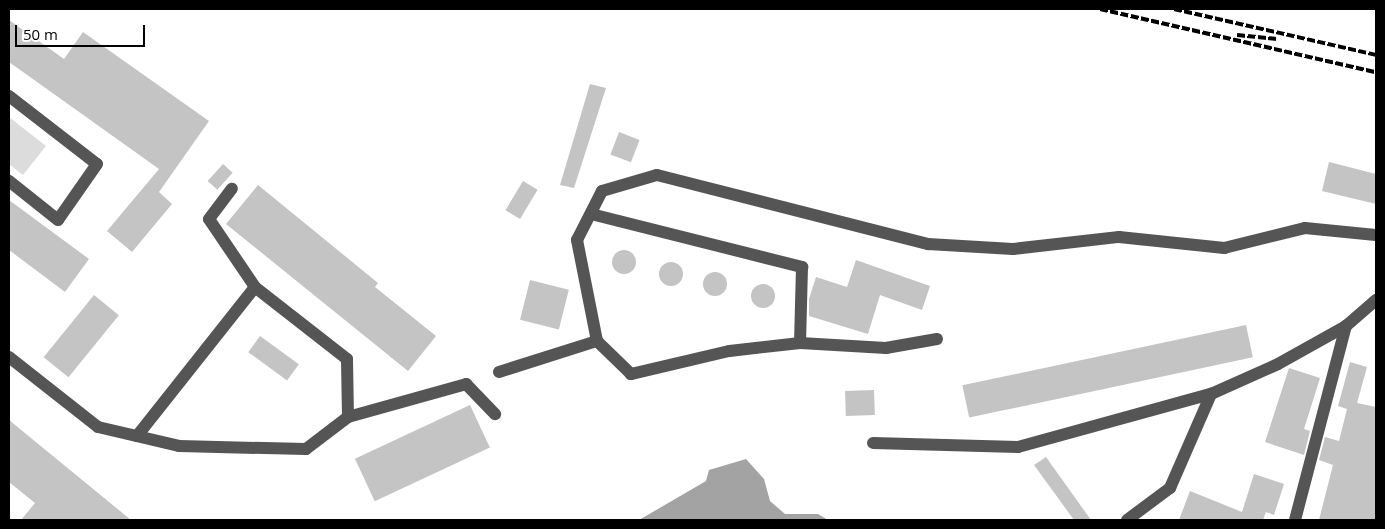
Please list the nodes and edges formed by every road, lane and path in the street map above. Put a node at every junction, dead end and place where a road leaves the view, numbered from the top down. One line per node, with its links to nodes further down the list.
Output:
1 (9, 96): 2 (lane)
2 (9, 181)
3 (232, 189): 6 (lane)
4 (590, 214): 5 (lane); 10 (lane); 11 (lane)
5 (1376, 235)
6 (255, 287): 16 (lane); 17 (lane)
7 (1376, 300): 8 (lane)
8 (1346, 326): 14 (lane); 20 (lane)
9 (938, 339): 11 (lane)
10 (597, 341): 11 (lane); 13 (lane)
11 (800, 343)
12 (9, 357): 17 (lane)
13 (499, 372)
14 (1211, 394): 18 (lane); 19 (lane)
15 (495, 414): 16 (lane)
16 (348, 417): 17 (lane)
17 (136, 436)
18 (873, 443)
19 (1127, 520)
20 (1295, 520)

